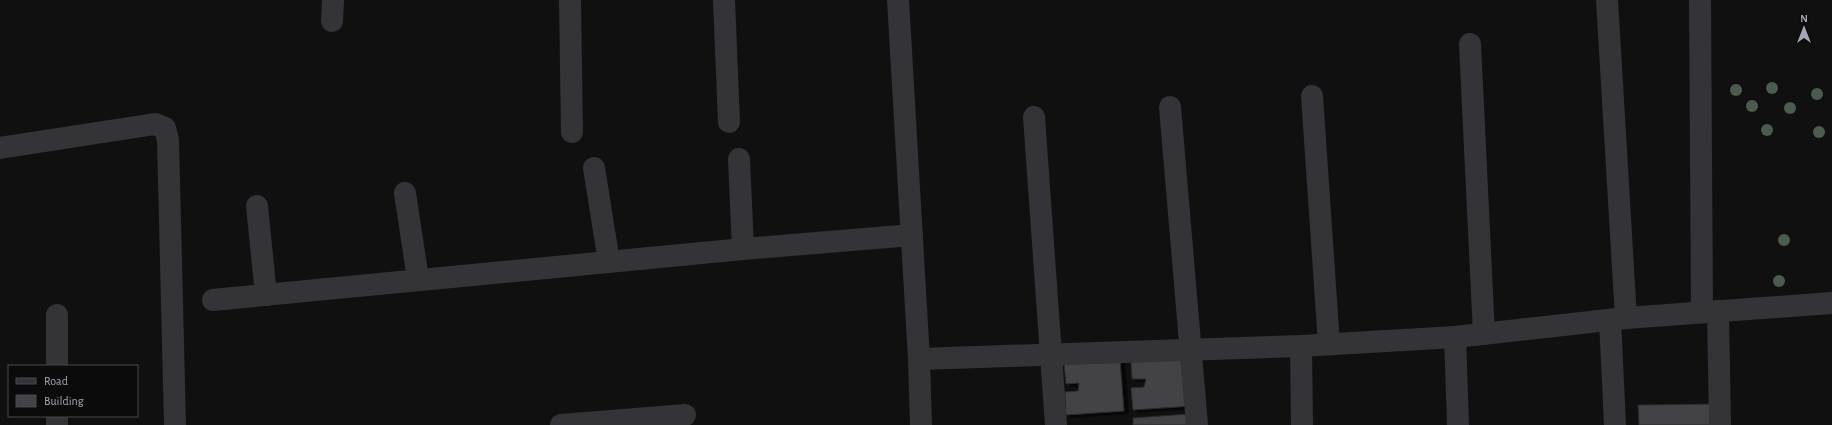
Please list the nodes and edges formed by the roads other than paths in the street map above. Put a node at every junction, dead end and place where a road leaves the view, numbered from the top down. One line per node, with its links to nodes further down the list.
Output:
1 (570, 0): 11 (street)
2 (724, 0): 10 (street)
3 (898, 0): 17 (street)
4 (1607, 0): 26 (street)
5 (1700, 0): 24 (street)
6 (1470, 44): 27 (street)
7 (1312, 96): 29 (street)
8 (1170, 107): 31 (street)
9 (1034, 117): 32 (street)
10 (729, 122)
11 (572, 132)
12 (0, 148): 36 (street)
13 (739, 159): 18 (street)
14 (594, 168): 19 (street)
15 (405, 193): 20 (street)
16 (257, 206): 21 (street)
17 (912, 235): 18 (street); 33 (street)
18 (743, 249): 19 (street)
19 (609, 262): 20 (street)
20 (418, 279): 21 (street)
21 (266, 295): 22 (street)
22 (213, 300)
23 (1832, 303): 24 (street)
24 (1710, 312): 26 (street); 44 (street)
25 (57, 316): 34 (street)
26 (1618, 319): 27 (street); 43 (street)
27 (1484, 334): 28 (street)
28 (1455, 337): 29 (street); 42 (street)
29 (1329, 344): 30 (street)
30 (1301, 346): 31 (street); 41 (street)
31 (1190, 349): 32 (street); 40 (street)
32 (1052, 354): 33 (street); 39 (street)
33 (919, 360): 38 (street)
34 (57, 365)
35 (686, 415): 37 (street)
36 (175, 425)
37 (561, 425)
38 (921, 425)
39 (1056, 425)
40 (1197, 425)
41 (1302, 425)
42 (1458, 425)
43 (1615, 425)
44 (1720, 425)

